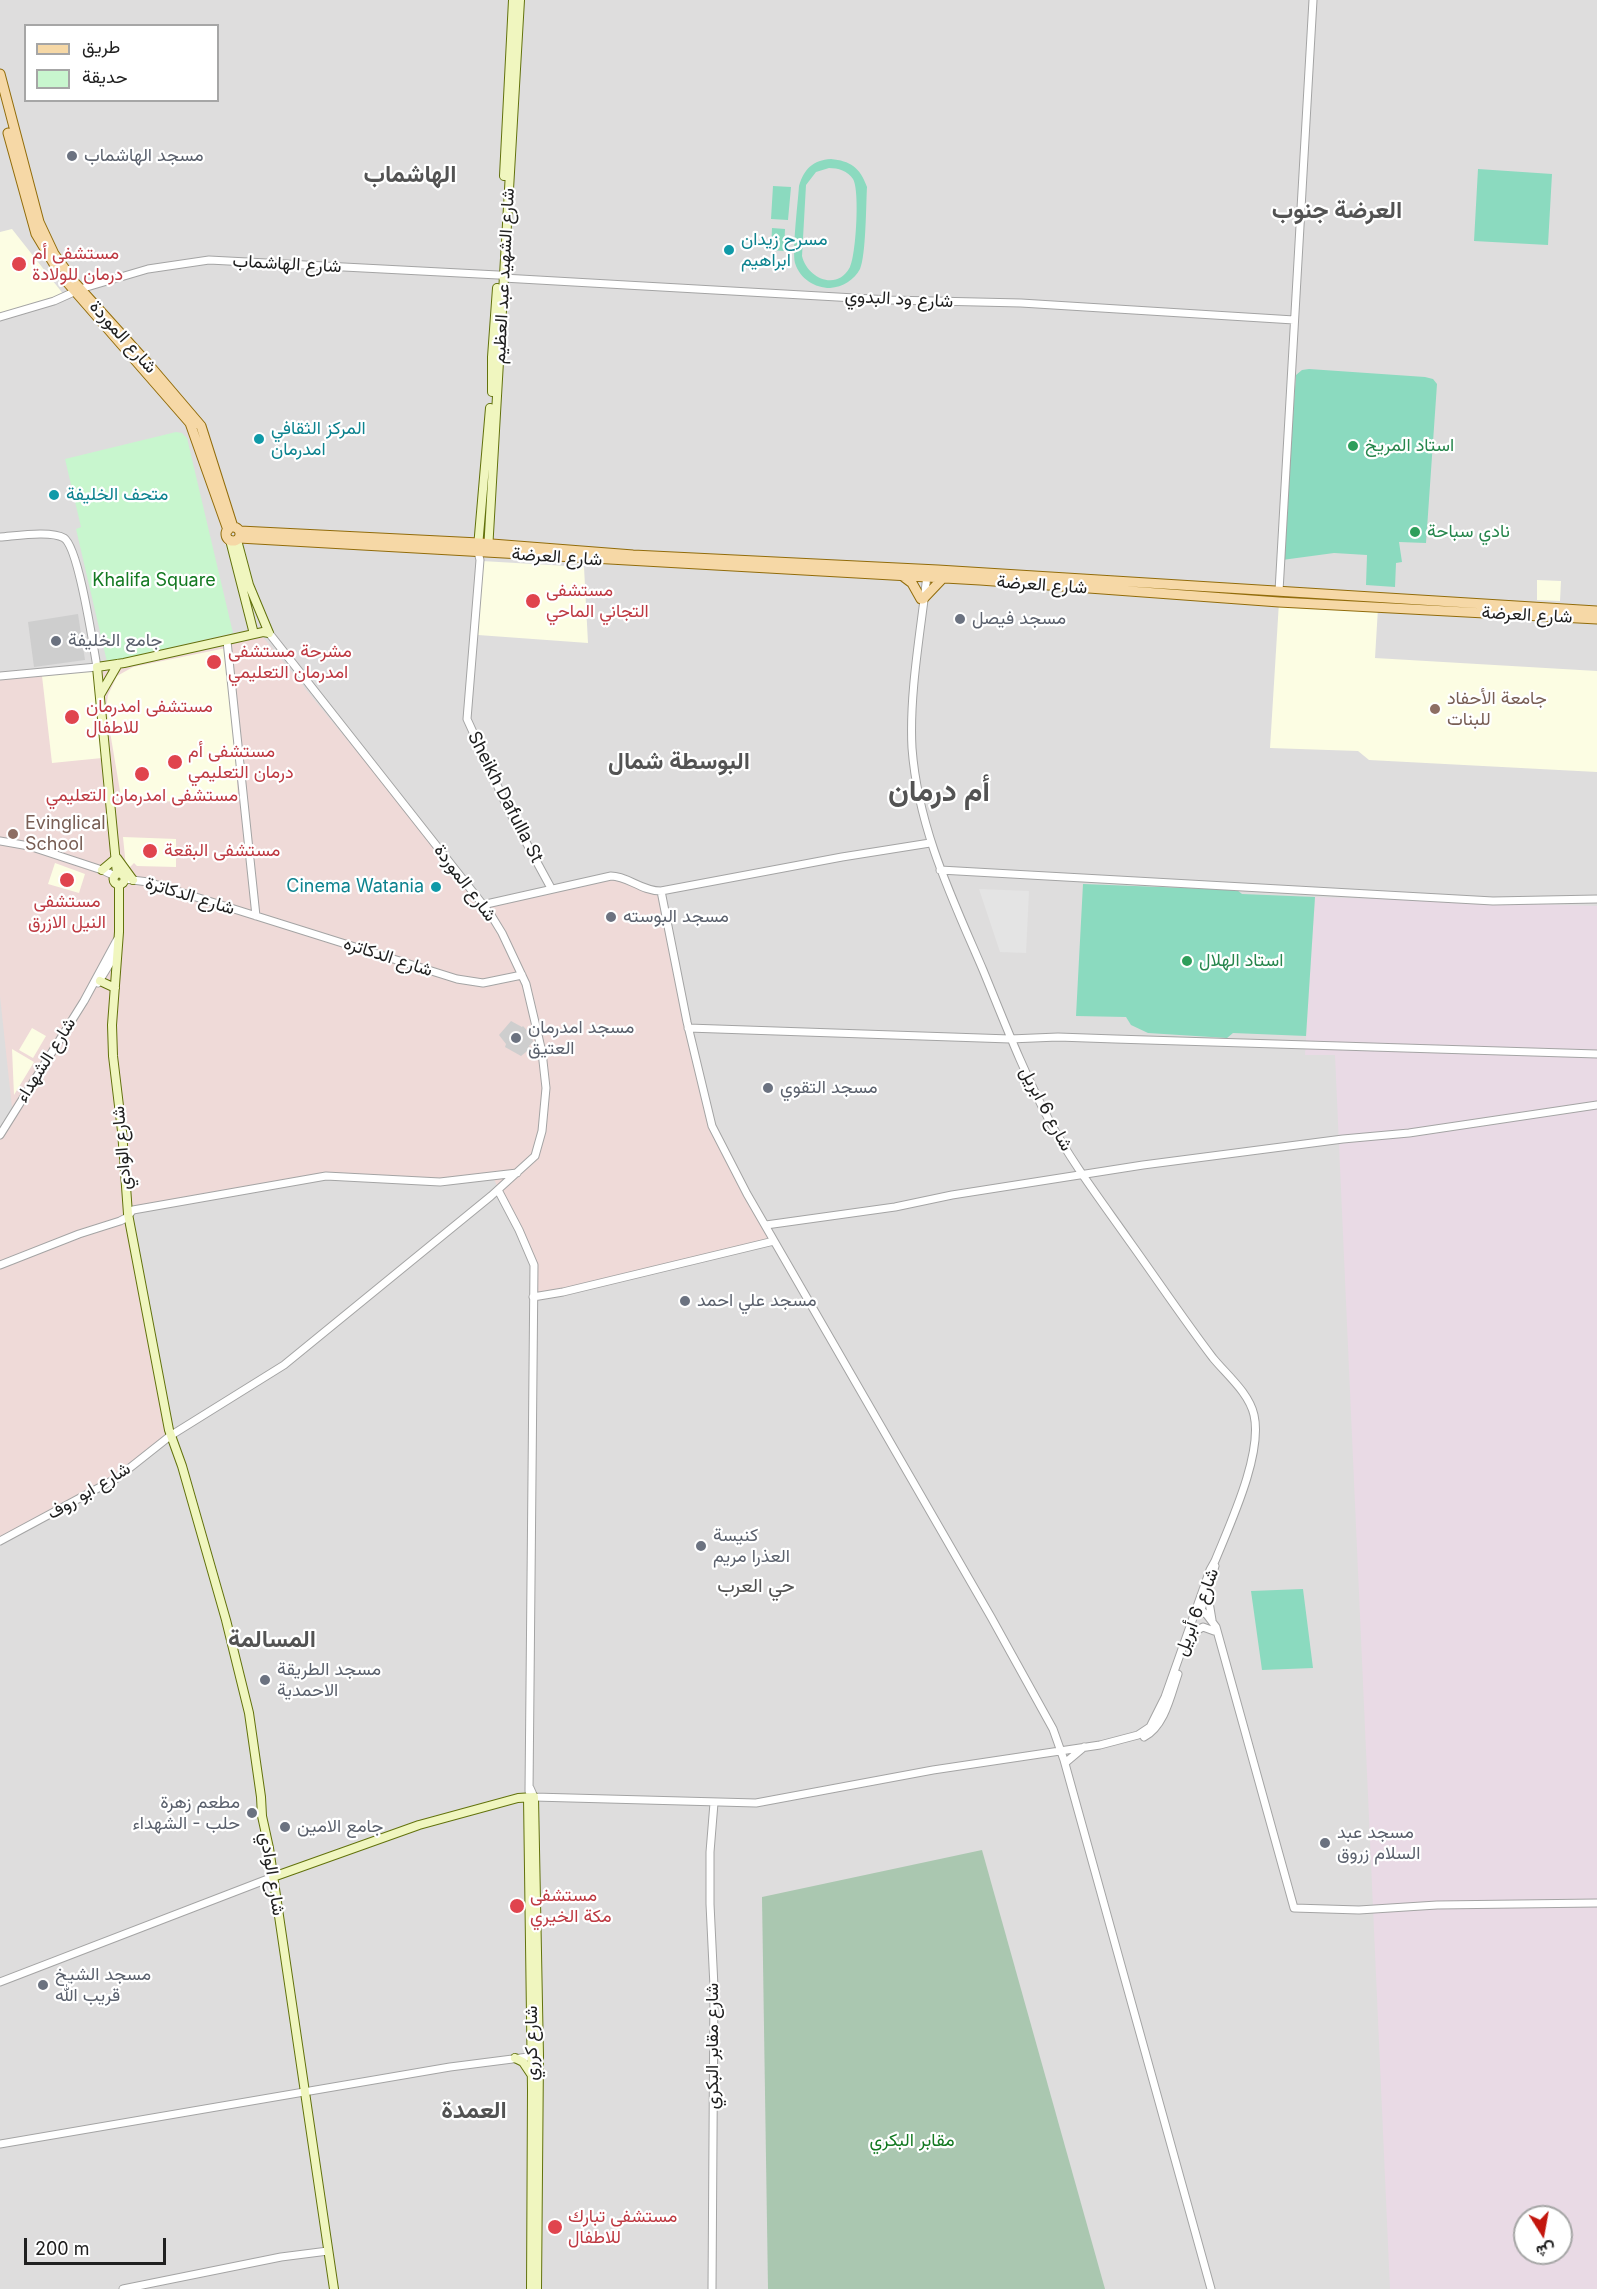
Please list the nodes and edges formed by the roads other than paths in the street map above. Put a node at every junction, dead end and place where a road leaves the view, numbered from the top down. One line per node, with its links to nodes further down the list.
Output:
1 (513, 0): 4 (main road, شارع الشهيد عبد العظيم)
2 (520, 0): 4 (main road, شارع الشهيد عبد العظيم)
3 (1313, 0): 10 (street)
4 (514, 53): 7 (main road, شارع الشهيد عبد العظيم)
5 (0, 74): 8 (main road, شارع الموردة)
6 (0, 99): 8 (main road, شارع الموردة)
7 (501, 276): 8 (street, شارع الهاشماب); 10 (street, شارع ود البدوي); 13 (main road, شارع الشهيد عبد العظيم)
8 (77, 291): 9 (street, شارع الهاشماب); 11 (main road, شارع الموردة)
9 (0, 317)
10 (1294, 320): 17 (street)
11 (234, 535): 13 (main road); 21 (main road); 22 (main road)
12 (0, 537): 25 (street)
13 (482, 550): 14 (main road, شارع العرضة); 15 (main road, شارع العرضة); 34 (street, Sheikh Dafulla St)
14 (922, 574): 15 (main road, شارع العرضة); 16 (main road, شارع العرضة); 17 (main road, شارع العرضة); 18 (street, شارع 6 ابريل)
15 (904, 577): 18 (main road)
16 (942, 579): 18 (main road); 20 (main road, شارع العرضة)
17 (1279, 591): 19 (main road, شارع العرضة)
18 (922, 604): 29 (street, شارع 6 ابريل)
19 (1597, 611)
20 (1597, 619)
21 (269, 633): 22 (main road); 37 (street, شارع الموردة)
22 (254, 634): 23 (main road)
23 (227, 641): 24 (main road); 38 (street)
24 (118, 664): 25 (main road); 27 (main road)
25 (97, 667): 26 (street); 27 (main road, شارع الوادي)
26 (0, 676)
27 (100, 696): 30 (main road, شارع الوادي)
28 (0, 841): 31 (street, شارع الدكاترة)
29 (930, 843): 32 (street, شارع 6 ابريل); 35 (street)
30 (114, 856): 31 (main road); 33 (main road); 33 (main road, شارع الوادي)
31 (100, 870): 33 (street, شارع الدكاترة)
32 (940, 870): 36 (street); 45 (street, شارع 6 ابريل)
33 (120, 879): 38 (street, شارع الدكاترة); 39 (main road, شارع الوادي)
34 (551, 888): 35 (street); 37 (street)
35 (661, 891): 44 (street)
36 (1597, 899)
37 (483, 905): 41 (street, شارع الموردة)
38 (256, 916): 41 (street, شارع الدكاتره)
39 (119, 937): 40 (main road, شارع الوادي); 42 (street, شارع الشهداء)
40 (118, 951): 42 (street, شارع الشهداء); 43 (main road, شارع الوادي)
41 (522, 975): 49 (street, شارع الموردة)
42 (97, 983): 43 (main road); 48 (street, شارع الشهداء)
43 (115, 988): 53 (main road, شارع الوادي)
44 (688, 1028): 45 (street); 54 (street)
45 (1010, 1039): 46 (street); 50 (street, شارع 6 ابريل)
46 (1597, 1054)
47 (1597, 1105): 50 (street)
48 (0, 1136)
49 (518, 1173): 51 (street, شارع الموردة); 53 (street)
50 (1083, 1176): 54 (street); 60 (street, شارع 6 ابريل)
51 (498, 1190): 52 (street, شارع الموردة); 57 (street)
52 (491, 1196): 58 (street, شارع ابو روف)
53 (128, 1214): 56 (street); 58 (main road, شارع الوادي)
54 (766, 1225): 55 (street)
55 (774, 1241): 57 (street); 68 (street)
56 (0, 1265)
57 (533, 1297): 70 (street)
58 (173, 1434): 59 (street, شارع ابو روف); 72 (main road, شارع الوادي)
59 (0, 1541)
60 (1215, 1561): 61 (street, شارع 6 أبريل); 62 (street, شارع 6 أبريل)
61 (1208, 1594): 62 (street, شارع 6 أبريل); 63 (street)
62 (1199, 1611): 63 (street); 64 (street, شارع 6 أبريل); 65 (street); 66 (street, شارع 6 أبريل)
63 (1213, 1623): 65 (street)
64 (1194, 1632): 65 (street); 66 (street, شارع 6 أبريل)
65 (1216, 1634): 73 (street)
66 (1122, 1741): 67 (street, شارع 6 أبريل)
67 (1085, 1746): 68 (street, شارع 6 أبريل); 69 (street)
68 (1061, 1751): 69 (street); 71 (street, شارع 6 أبريل)
69 (1065, 1763): 87 (street)
70 (531, 1794): 71 (street, شارع 6 أبريل); 72 (main road); 75 (main road, شارع كرري)
71 (714, 1803): 86 (street, شارع مقابر البكري)
72 (273, 1877): 74 (street); 78 (main road, شارع الوادي)
73 (1597, 1903)
74 (0, 1982)
75 (535, 2056): 76 (street); 77 (main road, شارع كرري); 79 (main road, شارع كرري)
76 (515, 2058): 77 (main road); 78 (street)
77 (532, 2076): 79 (main road, شارع كرري)
78 (304, 2093): 80 (street); 81 (main road, شارع الوادي)
79 (535, 2110): 84 (main road, شارع كرري); 85 (main road, شارع كرري)
80 (0, 2144)
81 (328, 2251): 82 (street); 83 (main road, شارع الوادي)
82 (123, 2289)
83 (333, 2289)
84 (531, 2289)
85 (537, 2289)
86 (712, 2289)
87 (1211, 2289)

